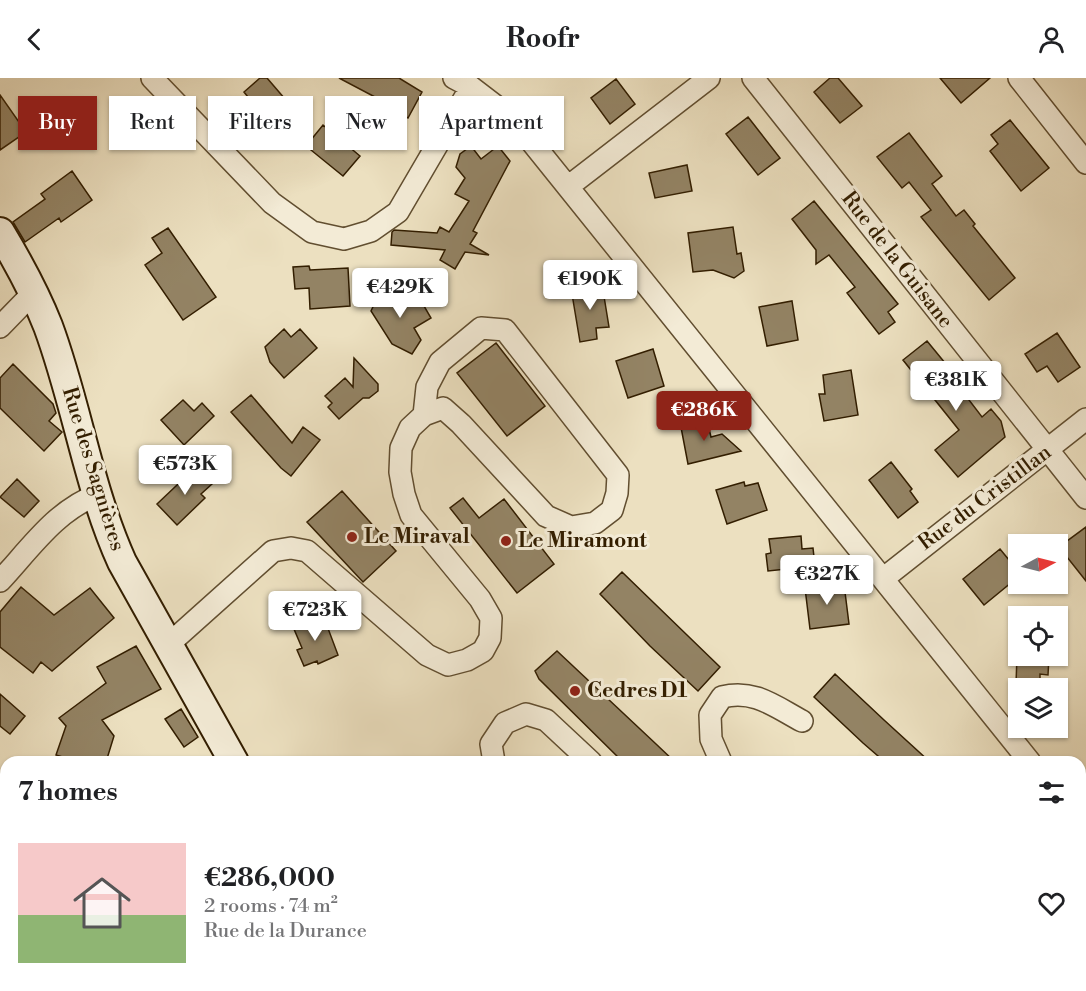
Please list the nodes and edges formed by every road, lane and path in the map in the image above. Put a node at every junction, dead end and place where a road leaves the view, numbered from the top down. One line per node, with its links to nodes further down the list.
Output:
1 (152, 78): 5 (street)
2 (709, 78): 7 (street)
3 (753, 78): 13 (street, Rue de la Guisane)
4 (1019, 78): 6 (street)
5 (463, 83): 7 (street)
6 (1086, 163)
7 (569, 186): 16 (street)
8 (0, 232): 9 (main road, Rue des Sagnières)
9 (33, 293): 10 (street); 14 (main road, Rue des Sagnières)
10 (0, 327)
11 (424, 415): 11 (street); 18 (street)
12 (1086, 419): 13 (street, Rue du Cristillan)
13 (1048, 450): 15 (street, Rue de la Guisane); 16 (street, Rue du Cristillan)
14 (97, 495): 17 (street); 18 (main road, Rue des Sagnières)
15 (1086, 498)
16 (884, 578): 24 (street)
17 (0, 581)
18 (169, 644): 20 (main road, Rue des Sagnières)
19 (802, 721): 23 (street)
20 (231, 756)
21 (493, 756): 22 (street)
22 (585, 756)
23 (718, 756)
24 (1025, 756)

